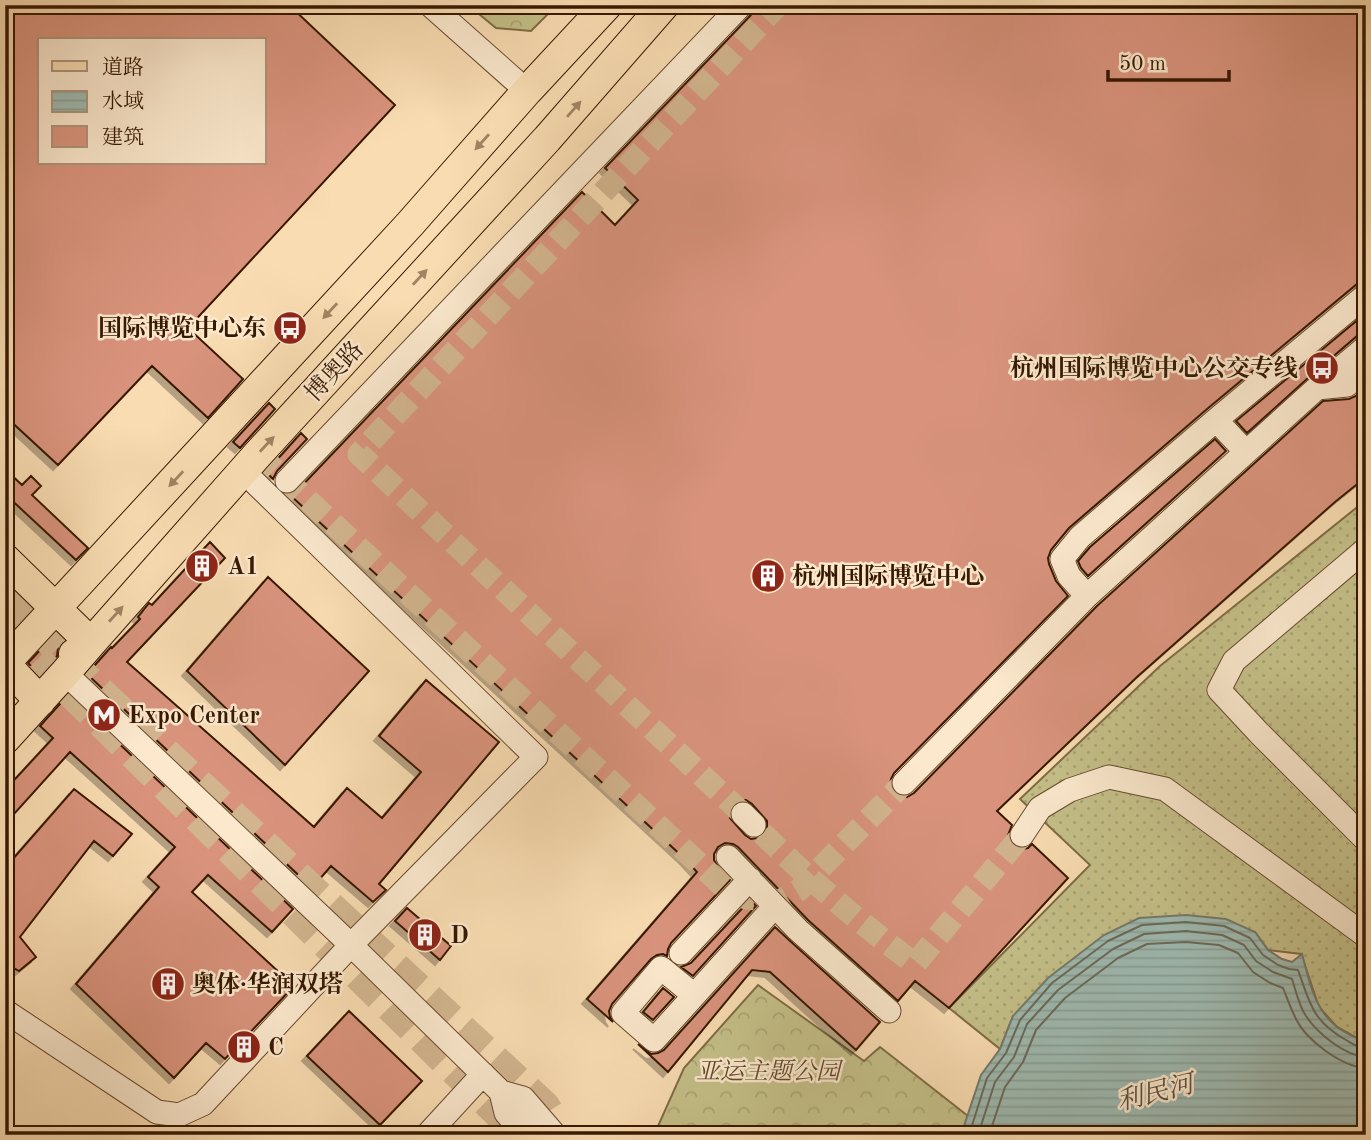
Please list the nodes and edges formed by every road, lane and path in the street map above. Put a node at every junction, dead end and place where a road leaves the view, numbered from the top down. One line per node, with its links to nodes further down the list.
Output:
1 (430, 5): 5 (street)
2 (607, 5): 5 (main road, 博奥路)
3 (664, 5): 12 (main road, 博奥路, one-way to 3)
4 (741, 5): 13 (street)
5 (527, 91): 17 (main road, 博奥路, one-way to 17)
6 (1366, 295): 10 (street)
7 (1366, 347): 9 (street)
8 (1366, 370): 9 (street)
9 (1317, 388): 11 (street)
10 (1216, 420): 11 (street); 16 (street)
11 (1246, 452): 16 (street)
12 (243, 471): 18 (main road, 博奥路, one-way to 12); 31 (street)
13 (287, 481)
14 (1366, 549): 26 (street)
15 (5, 559): 17 (main road)
16 (1087, 596): 24 (street)
17 (56, 609): 18 (main road); 19 (main road, 博奥路)
18 (90, 643): 20 (main road, 博奥路); 21 (main road)
19 (5, 663): 21 (main road)
20 (65, 673): 21 (main road, 博奥路); 31 (street)
21 (33, 694): 22 (main road); 23 (main road, 博奥路)
22 (5, 710)
23 (5, 739)
24 (904, 783)
25 (1022, 835): 30 (street)
26 (1366, 840)
27 (728, 857): 28 (street)
28 (750, 879): 29 (street); 32 (street)
29 (775, 906): 33 (street); 35 (street)
30 (1366, 936)
31 (351, 945): 34 (street); 36 (street)
32 (681, 953)
33 (694, 995)
34 (5, 1011)
35 (889, 1011)
36 (483, 1074): 37 (street); 38 (street)
37 (501, 1092): 39 (street); 40 (street)
38 (426, 1135)
39 (525, 1135)
40 (555, 1135)

